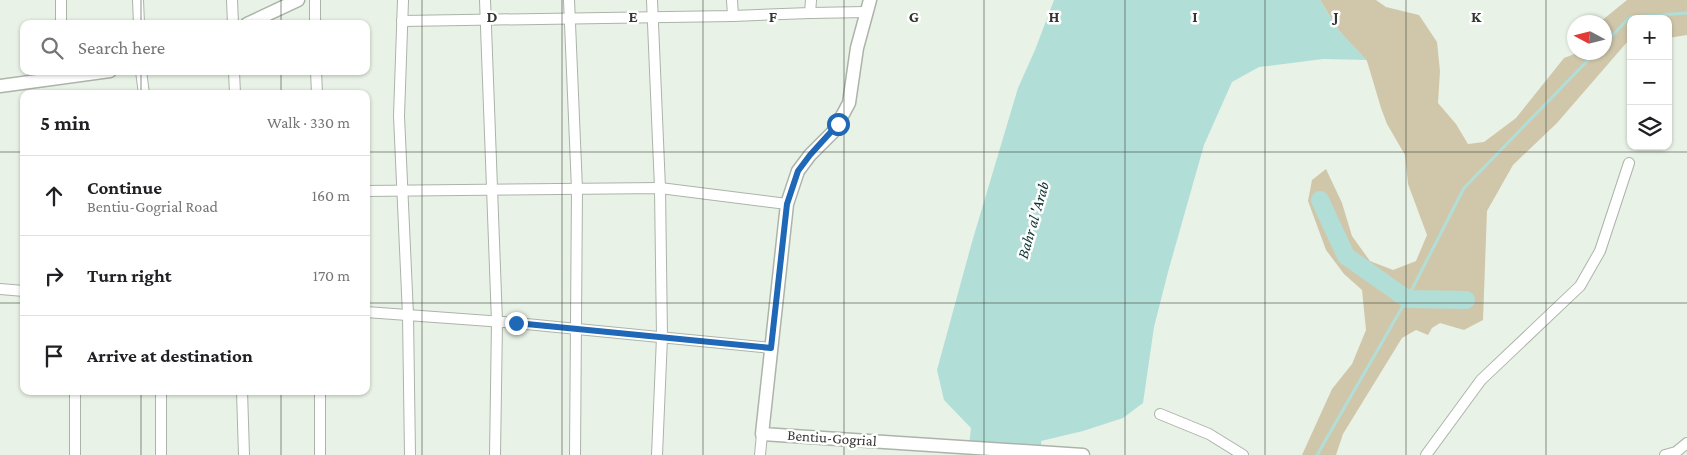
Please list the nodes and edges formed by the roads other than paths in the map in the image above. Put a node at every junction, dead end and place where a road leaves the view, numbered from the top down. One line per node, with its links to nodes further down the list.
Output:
1 (60, 0): 17 (street)
2 (138, 0): 18 (street)
3 (232, 0): 19 (street)
4 (298, 0): 20 (main road)
5 (315, 0): 21 (street)
6 (402, 0): 23 (street)
7 (485, 0): 22 (street)
8 (570, 0): 16 (street)
9 (652, 0): 15 (street)
10 (732, 0): 14 (street)
11 (810, 0): 13 (street)
12 (868, 6): 13 (street); 38 (main road)
13 (810, 13): 14 (street)
14 (733, 16): 15 (street)
15 (653, 17): 16 (street); 33 (street)
16 (571, 18): 22 (street); 34 (street)
17 (61, 20)
18 (139, 20)
19 (233, 20)
20 (256, 20)
21 (315, 20)
22 (486, 20): 23 (street); 35 (street)
23 (402, 21): 37 (street)
24 (58, 75): 28 (main road)
25 (142, 75): 29 (street)
26 (234, 75): 30 (street)
27 (316, 75): 31 (street)
28 (0, 86)
29 (143, 90)
30 (235, 90)
31 (317, 90)
32 (1629, 163): 65 (street)
33 (660, 188): 34 (street); 38 (street); 45 (street)
34 (577, 189): 35 (street); 44 (street)
35 (493, 190): 37 (street); 43 (street)
36 (370, 191): 37 (street)
37 (402, 191): 42 (street)
38 (787, 204): 46 (main road)
39 (0, 290): 40 (street)
40 (20, 291)
41 (370, 312): 42 (street)
42 (408, 315): 43 (street); 58 (street)
43 (497, 322): 44 (street); 59 (street)
44 (576, 329): 45 (street); 60 (street)
45 (662, 337): 46 (street); 61 (street)
46 (771, 348): 52 (main road)
47 (75, 395): 54 (street)
48 (161, 395): 55 (street)
49 (242, 395): 56 (street)
50 (320, 395): 57 (street)
51 (1160, 414): 64 (street)
52 (762, 434): 62 (street); 63 (main road, Bentiu-Gogrial)
53 (1687, 443): 66 (street)
54 (75, 455)
55 (161, 455)
56 (244, 455)
57 (320, 455)
58 (410, 455)
59 (495, 455)
60 (575, 455)
61 (657, 455)
62 (760, 455)
63 (1083, 455)
64 (1243, 455)
65 (1426, 455)
66 (1664, 455)

